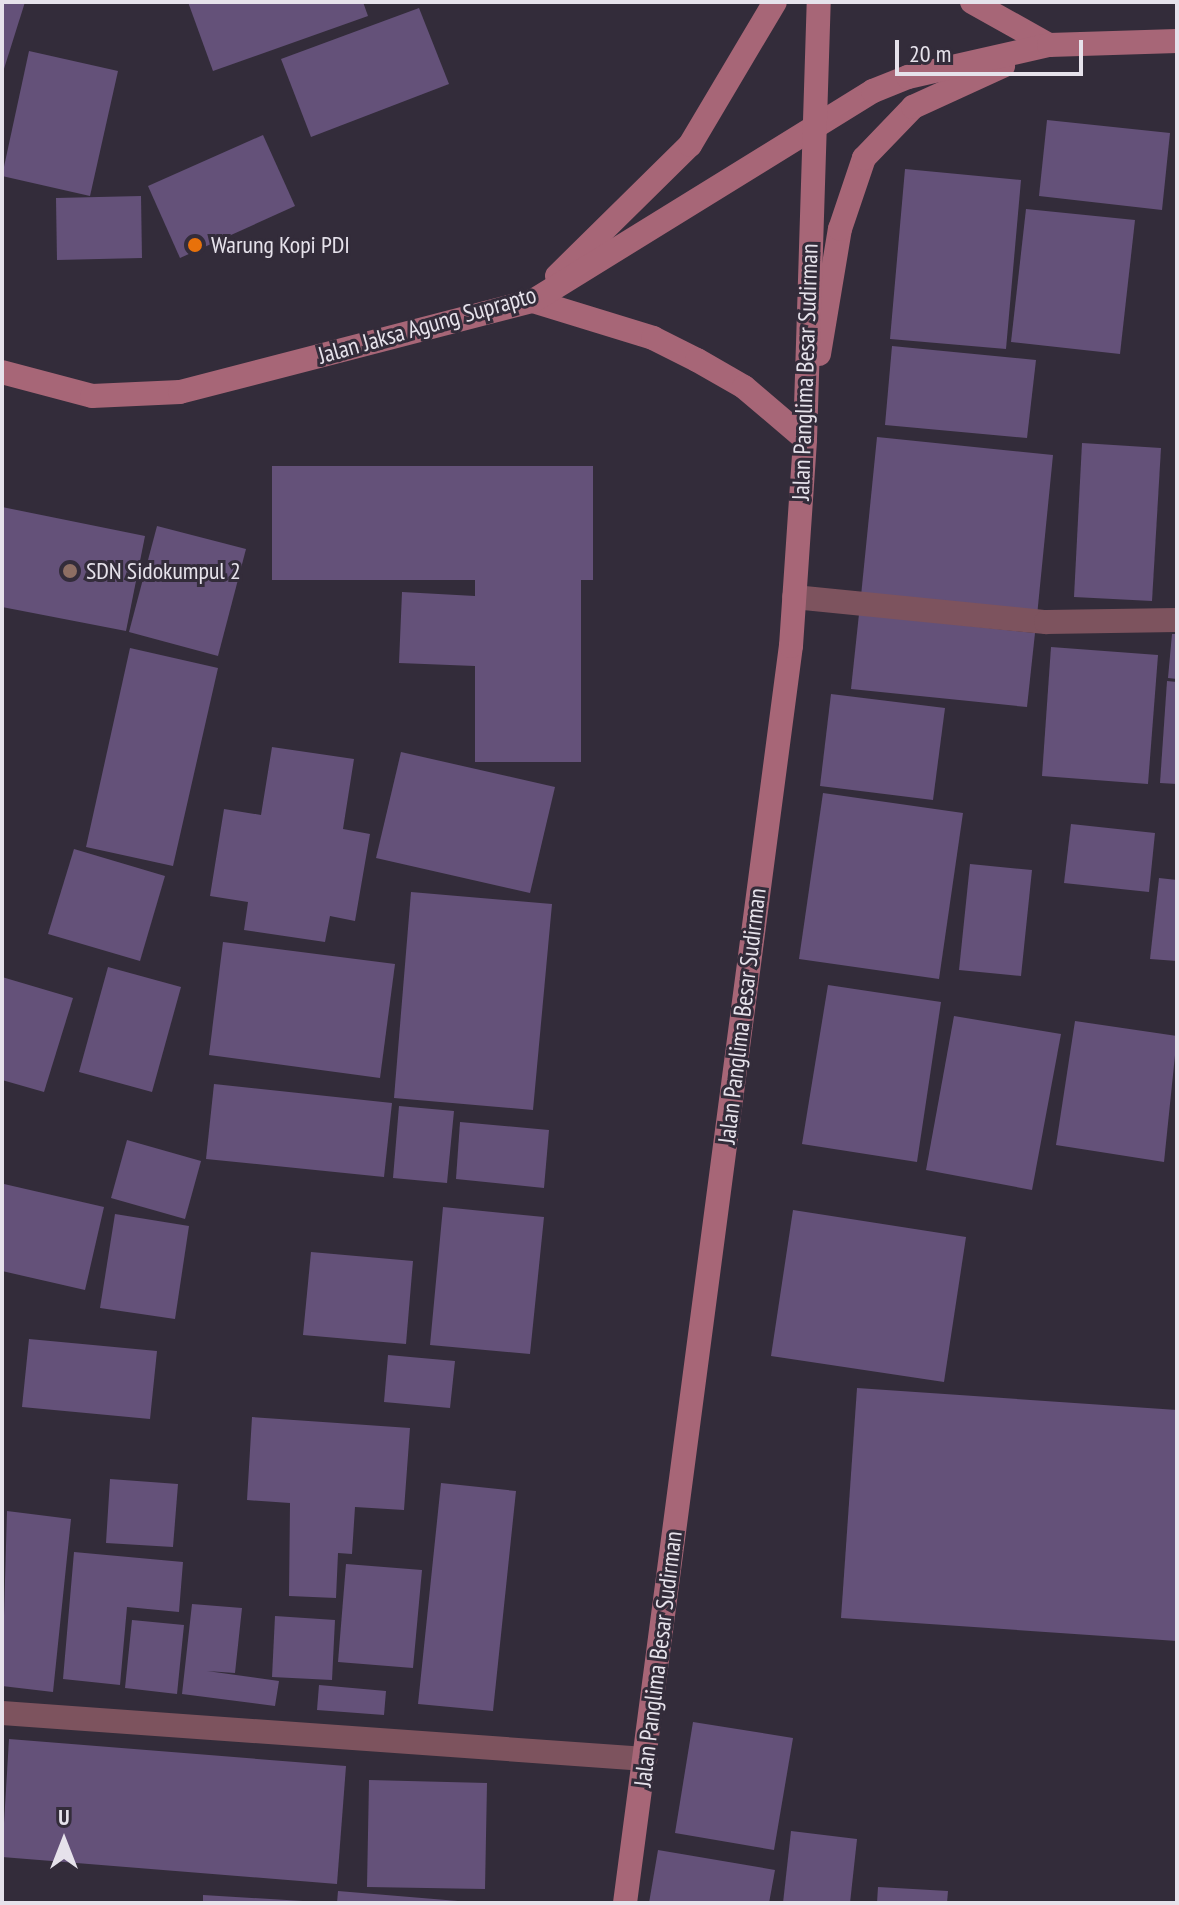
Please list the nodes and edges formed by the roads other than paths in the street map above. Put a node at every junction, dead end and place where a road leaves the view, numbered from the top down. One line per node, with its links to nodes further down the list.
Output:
1 (775, 2): 7 (main road)
2 (819, 2): 6 (main road, Jalan Panglima Besar Sudirman)
3 (972, 2): 5 (main road)
4 (1177, 41): 5 (main road)
5 (1049, 45): 6 (main road, Jalan Jaksa Agung Suprapto); 9 (main road)
6 (812, 126): 7 (main road, Jalan Jaksa Agung Suprapto); 9 (main road, Jalan Panglima Besar Sudirman)
7 (533, 301): 8 (main road, Jalan Jaksa Agung Suprapto); 9 (main road)
8 (2, 372)
9 (805, 439): 10 (main road, Jalan Panglima Besar Sudirman)
10 (794, 597): 11 (street); 13 (main road, Jalan Panglima Besar Sudirman)
11 (1177, 620)
12 (2, 1713): 13 (street)
13 (645, 1759): 14 (main road, Jalan Panglima Besar Sudirman)
14 (625, 1903)

